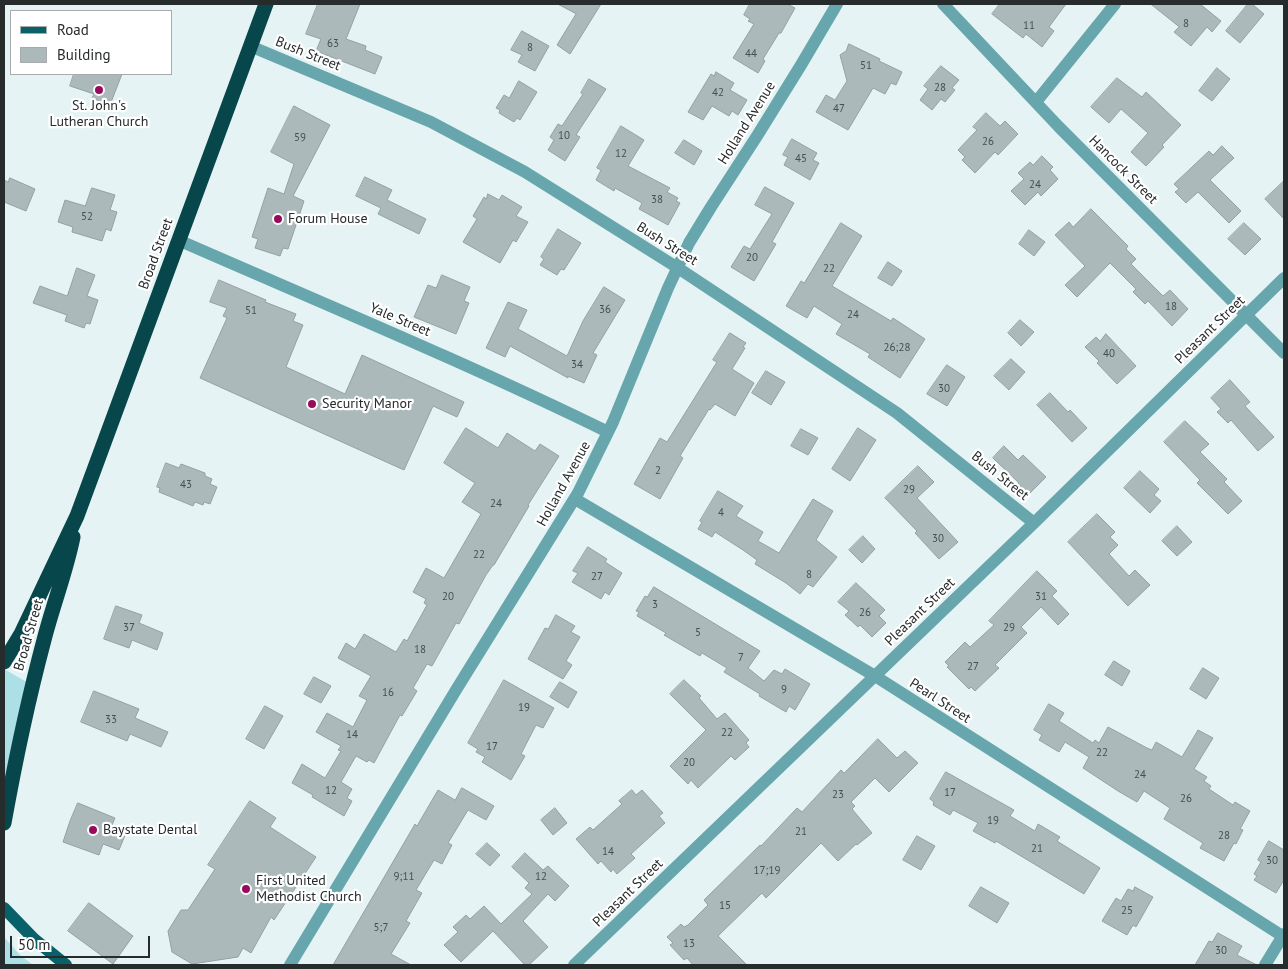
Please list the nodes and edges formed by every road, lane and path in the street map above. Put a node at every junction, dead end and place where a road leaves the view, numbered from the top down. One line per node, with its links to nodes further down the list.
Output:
1 (266, 4): 5 (highway, Broad Street)
2 (837, 4): 8 (street, Holland Avenue)
3 (943, 4): 6 (street, Hancock Street)
4 (1115, 4): 6 (street)
5 (250, 46): 7 (highway, Broad Street); 8 (street, Bush Street)
6 (1036, 102): 10 (street, Hancock Street)
7 (178, 240): 12 (street, Yale Street); 14 (highway, Broad Street)
8 (678, 268): 12 (street, Holland Avenue); 15 (street, Bush Street)
9 (1284, 278): 10 (street, Pleasant Street)
10 (1246, 315): 11 (street, Hancock Street); 15 (street, Pleasant Street)
11 (1284, 354)
12 (608, 432): 13 (street, Holland Avenue)
13 (575, 499): 17 (street, Pearl Street); 22 (street, Holland Avenue)
14 (77, 516): 16 (highway, Broad Street); 18 (highway, Broad Street)
15 (1034, 523): 17 (street, Pleasant Street)
16 (4, 662)
17 (875, 676): 20 (street, Pearl Street); 23 (street, Pleasant Street)
18 (4, 823)
19 (4, 908): 21 (main road)
20 (1284, 935): 24 (street)
21 (66, 965)
22 (290, 965)
23 (574, 965)
24 (1265, 965)

